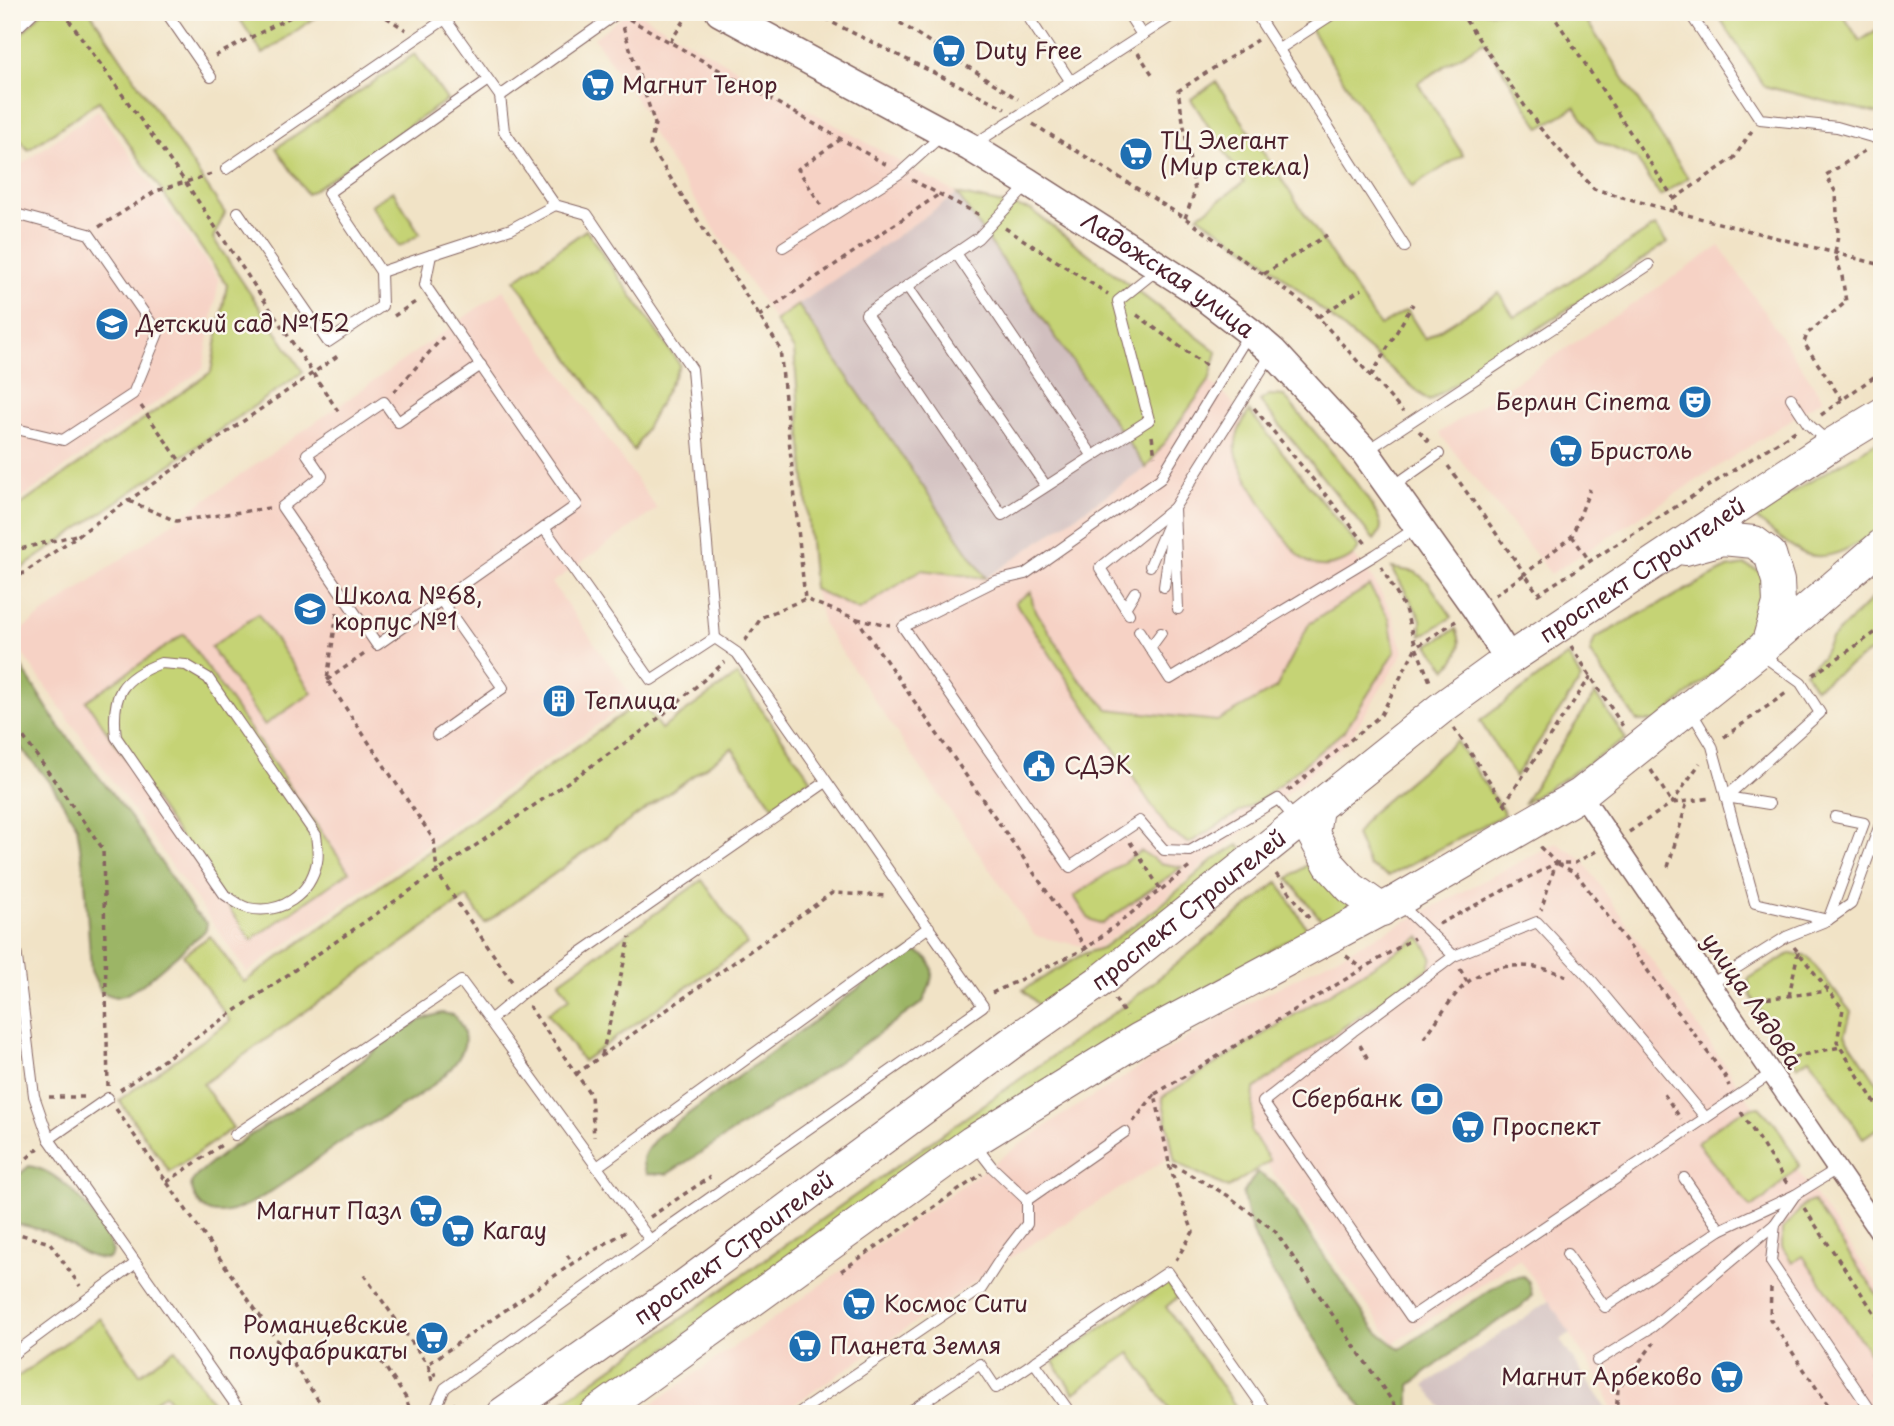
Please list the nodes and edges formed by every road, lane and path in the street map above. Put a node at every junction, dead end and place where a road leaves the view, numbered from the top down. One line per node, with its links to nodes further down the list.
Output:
1 (34, 12): 20 (lane)
2 (64, 12): 42 (path)
3 (166, 12): 27 (lane)
4 (300, 12): 27 (path)
5 (378, 12): 23 (path)
6 (690, 12): 24 (path)
7 (720, 12): 36 (street, Ладожская улица)
8 (817, 12): 34 (path)
9 (883, 12): 33 (path)
10 (1025, 12): 31 (lane)
11 (1127, 12): 22 (lane)
12 (1178, 12): 22 (lane)
13 (1255, 12): 21 (lane)
14 (1336, 12): 26 (lane)
15 (1460, 12): 48 (path)
16 (1552, 12): 45 (path)
17 (1689, 12): 35 (lane)
18 (619, 13): 24 (path); 32 (lane); 70 (path)
19 (443, 16): 23 (lane); 30 (lane)
20 (12, 33)
21 (1268, 33): 26 (lane); 51 (path)
22 (1142, 35): 25 (lane)
23 (418, 38): 40 (lane)
24 (670, 42): 37 (path)
25 (1131, 43): 28 (path); 31 (lane)
26 (1279, 50): 56 (lane)
27 (201, 62): 29 (lane)
28 (1152, 74)
29 (211, 77)
30 (488, 80): 32 (lane); 63 (lane)
31 (1071, 82): 33 (lane)
32 (500, 96): 46 (lane)
33 (1031, 107): 34 (lane)
34 (1019, 115): 39 (lane); 51 (path)
35 (1760, 119): 38 (lane); 45 (path)
36 (944, 134): 39 (street, Ладожская улица); 41 (lane)
37 (841, 139): 41 (path); 50 (path)
38 (1882, 140): 58 (path)
39 (970, 147): 43 (street, Ладожская улица)
40 (226, 169): 42 (path)
41 (900, 173): 44 (path); 50 (lane)
42 (186, 183): 53 (path); 79 (path)
43 (1029, 183): 52 (lane); 62 (street, Ладожская улица)
44 (938, 195): 52 (path); 70 (path)
45 (1674, 199): 48 (path)
46 (555, 205): 59 (lane); 131 (lane)
47 (238, 212): 63 (lane)
48 (1676, 212): 58 (path)
49 (12, 213): 53 (lane)
50 (829, 218): 55 (lane)
51 (1185, 218): 64 (path)
52 (994, 221): 57 (lane); 68 (path)
53 (89, 234): 82 (lane)
54 (1327, 235): 64 (path)
55 (783, 247)
56 (1405, 247)
57 (956, 253): 65 (lane); 97 (lane)
58 (1835, 253): 60 (path); 85 (path)
59 (431, 255): 63 (lane); 67 (lane)
60 (1882, 264)
61 (1649, 265): 90 (lane)
62 (1161, 267): 68 (lane); 74 (street, Ладожская улица)
63 (381, 272)
64 (1264, 274): 71 (path)
65 (907, 286): 100 (lane); 100 (lane)
66 (1362, 289): 71 (path)
67 (430, 292): 72 (path); 73 (lane)
68 (1118, 301): 81 (path); 89 (lane)
69 (1413, 304): 80 (path)
70 (759, 316): 121 (path)
71 (1318, 317): 80 (path)
72 (387, 321)
73 (453, 325): 77 (lane); 86 (path)
74 (1250, 332): 76 (street, Ладожская улица); 81 (lane)
75 (344, 351): 79 (path)
76 (1272, 352): 83 (lane); 95 (street, Ладожская улица)
77 (481, 365): 86 (lane); 107 (lane)
78 (1882, 371): 85 (path)
79 (312, 374): 92 (path); 98 (path)
80 (1371, 376): 90 (path)
81 (1223, 379): 99 (lane)
82 (133, 394): 93 (lane); 98 (path)
83 (1244, 396): 105 (lane); 113 (path)
84 (1791, 398): 91 (lane)
85 (1842, 400): 91 (path)
86 (384, 402): 92 (lane)
87 (1882, 405): 94 (street)
88 (1882, 414): 94 (main road, проспект Строителей)
89 (1149, 420): 97 (lane); 99 (path)
90 (1411, 421): 95 (lane); 96 (path)
91 (1808, 424): 94 (lane); 114 (path)
92 (349, 426): 104 (lane)
93 (12, 428)
94 (1831, 445): 112 (main road, проспект Строителей)
95 (1365, 452): 101 (street, Ладожская улица)
96 (1439, 454): 101 (lane); 116 (path)
97 (1092, 455): 100 (lane)
98 (182, 464): 103 (path)
99 (1160, 479): 127 (lane)
100 (1046, 486)
101 (1391, 487): 106 (street, Ладожская улица)
102 (1591, 489): 109 (path)
103 (129, 501): 104 (path); 108 (path)
104 (282, 507): 119 (lane)
105 (1174, 508): 115 (lane); 118 (lane); 120 (lane); 124 (lane)
106 (1418, 526): 113 (lane); 123 (street, Ладожская улица)
107 (544, 528): 122 (lane); 131 (lane)
108 (82, 533): 111 (path); 117 (path)
109 (1572, 536): 114 (path); 116 (path)
110 (1882, 545): 134 (main road)
111 (12, 551)
112 (1668, 553): 126 (main road, проспект Строителей); 134 (main road)
113 (1375, 555): 133 (path); 135 (lane)
114 (1590, 561): 116 (path)
115 (1150, 566)
116 (1525, 574): 123 (path)
117 (12, 582)
118 (1164, 587)
119 (340, 590): 132 (lane); 139 (path)
120 (1135, 592)
121 (805, 599): 125 (path); 136 (path)
122 (441, 600): 132 (lane); 144 (lane)
123 (1476, 608): 133 (path); 137 (street, Ладожская улица)
124 (1178, 609)
125 (857, 620): 127 (path); 178 (path)
126 (1558, 626): 137 (main road, проспект Строителей); 138 (path)
127 (903, 627): 159 (lane)
128 (1882, 628): 140 (path)
129 (1139, 631): 135 (lane)
130 (1161, 633): 135 (lane)
131 (715, 638): 136 (lane)
132 (377, 645): 139 (path)
133 (1416, 647): 142 (path); 150 (path)
134 (1763, 647): 140 (lane); 141 (main road)
135 (1150, 648)
136 (737, 653): 147 (lane); 165 (path)
137 (1509, 659): 142 (main road, проспект Строителей)
138 (1591, 676): 146 (path); 153 (path)
139 (327, 680): 165 (path)
140 (1801, 683): 145 (path); 149 (lane)
141 (1689, 708): 145 (lane); 146 (main road)
142 (1440, 709): 153 (path); 155 (main road, проспект Строителей)
143 (12, 721): 199 (path)
144 (437, 735)
145 (1712, 746): 149 (lane); 152 (path)
146 (1637, 749): 148 (main road); 152 (path)
147 (825, 782): 168 (lane); 170 (lane)
148 (1581, 794): 158 (main road); 160 (street, улица Лядова)
149 (1726, 797): 151 (path); 154 (lane); 172 (lane)
150 (1279, 799): 155 (lane); 159 (lane)
151 (1687, 802): 152 (path); 164 (path)
152 (1672, 803): 160 (path)
153 (1504, 804): 158 (path)
154 (1769, 804)
155 (1308, 815): 161 (main road, проспект Строителей); 169 (main road)
156 (1835, 817): 172 (lane)
157 (1882, 819): 172 (lane)
158 (1522, 830): 163 (path); 169 (main road)
159 (1123, 832): 167 (path)
160 (1614, 841): 163 (path); 182 (street, улица Лядова)
161 (1261, 853): 177 (path); 243 (main road, проспект Строителей)
162 (1201, 859): 167 (path)
163 (1556, 863): 173 (path); 175 (path)
164 (1668, 867)
165 (437, 873): 185 (path); 199 (path)
166 (310, 884): 166 (lane)
167 (1161, 890): 178 (path)
168 (907, 897): 174 (lane); 191 (path)
169 (1389, 906): 175 (lane); 177 (main road)
170 (636, 914): 185 (lane); 191 (path)
171 (12, 917): 198 (lane)
172 (1828, 920): 176 (lane)
173 (1537, 922): 180 (lane); 201 (lane)
174 (929, 927): 187 (lane); 208 (lane)
175 (1425, 931): 180 (lane); 181 (path)
176 (1786, 937): 179 (path); 182 (lane)
177 (1324, 939): 181 (path); 206 (main road)
178 (1087, 948): 187 (path)
179 (1798, 952): 184 (path); 186 (path)
180 (1454, 956): 202 (lane)
181 (1363, 968): 197 (path)
182 (1718, 980): 186 (path); 193 (street, улица Лядова)
183 (1574, 982): 189 (path)
184 (1828, 991): 186 (path); 190 (path)
185 (521, 994): 188 (lane); 194 (path)
186 (1789, 996)
187 (978, 999): 221 (lane)
188 (489, 1020): 204 (lane); 208 (lane)
189 (1424, 1038)
190 (1840, 1047): 192 (path); 200 (path)
191 (602, 1055): 194 (path)
192 (1794, 1057)
193 (1772, 1073): 201 (lane); 209 (street, улица Лядова)
194 (576, 1074): 208 (path)
195 (1657, 1084): 202 (path)
196 (12, 1094): 198 (path)
197 (1155, 1094): 203 (path); 207 (path)
198 (34, 1096): 199 (path); 205 (lane)
199 (108, 1098): 205 (lane); 213 (path)
200 (1882, 1114)
201 (1706, 1118): 202 (lane)
202 (1688, 1130)
203 (1125, 1132): 215 (lane)
204 (235, 1135): 213 (path)
205 (49, 1139): 210 (path); 225 (lane)
206 (972, 1142): 215 (lane); 244 (main road)
207 (1168, 1163): 227 (path); 249 (path)
208 (597, 1167): 216 (lane)
209 (1837, 1169): 214 (lane); 220 (street, улица Лядова)
210 (12, 1171)
211 (718, 1172): 216 (path)
212 (1684, 1178): 218 (lane)
213 (167, 1182): 240 (path)
214 (1795, 1195): 217 (lane); 218 (lane)
215 (1027, 1200): 245 (lane)
216 (639, 1224): 221 (lane); 226 (path)
217 (1775, 1224): 224 (lane); 234 (lane)
218 (1720, 1230): 222 (lane)
219 (12, 1232): 229 (path)
220 (1882, 1235)
221 (650, 1240): 242 (lane)
222 (1567, 1254)
223 (567, 1255): 226 (path)
224 (1771, 1262): 251 (path); 252 (lane)
225 (136, 1263): 229 (lane); 239 (lane)
226 (573, 1263): 231 (path)
227 (1168, 1272): 236 (lane); 248 (lane)
228 (364, 1275): 237 (path)
229 (89, 1299): 233 (lane)
230 (454, 1335): 231 (path)
231 (459, 1342): 237 (path)
232 (1654, 1345): 250 (path)
233 (12, 1355)
234 (1597, 1361)
235 (381, 1362): 241 (path)
236 (1034, 1362): 246 (lane); 247 (lane)
237 (428, 1364): 238 (path)
238 (434, 1388)
239 (242, 1414)
240 (328, 1414)
241 (411, 1414)
242 (433, 1414)
243 (502, 1414)
244 (595, 1414)
245 (797, 1414)
246 (906, 1414)
247 (1071, 1414)
248 (1268, 1414)
249 (1401, 1414)
250 (1616, 1414)
251 (1834, 1414)
252 (1873, 1414)

